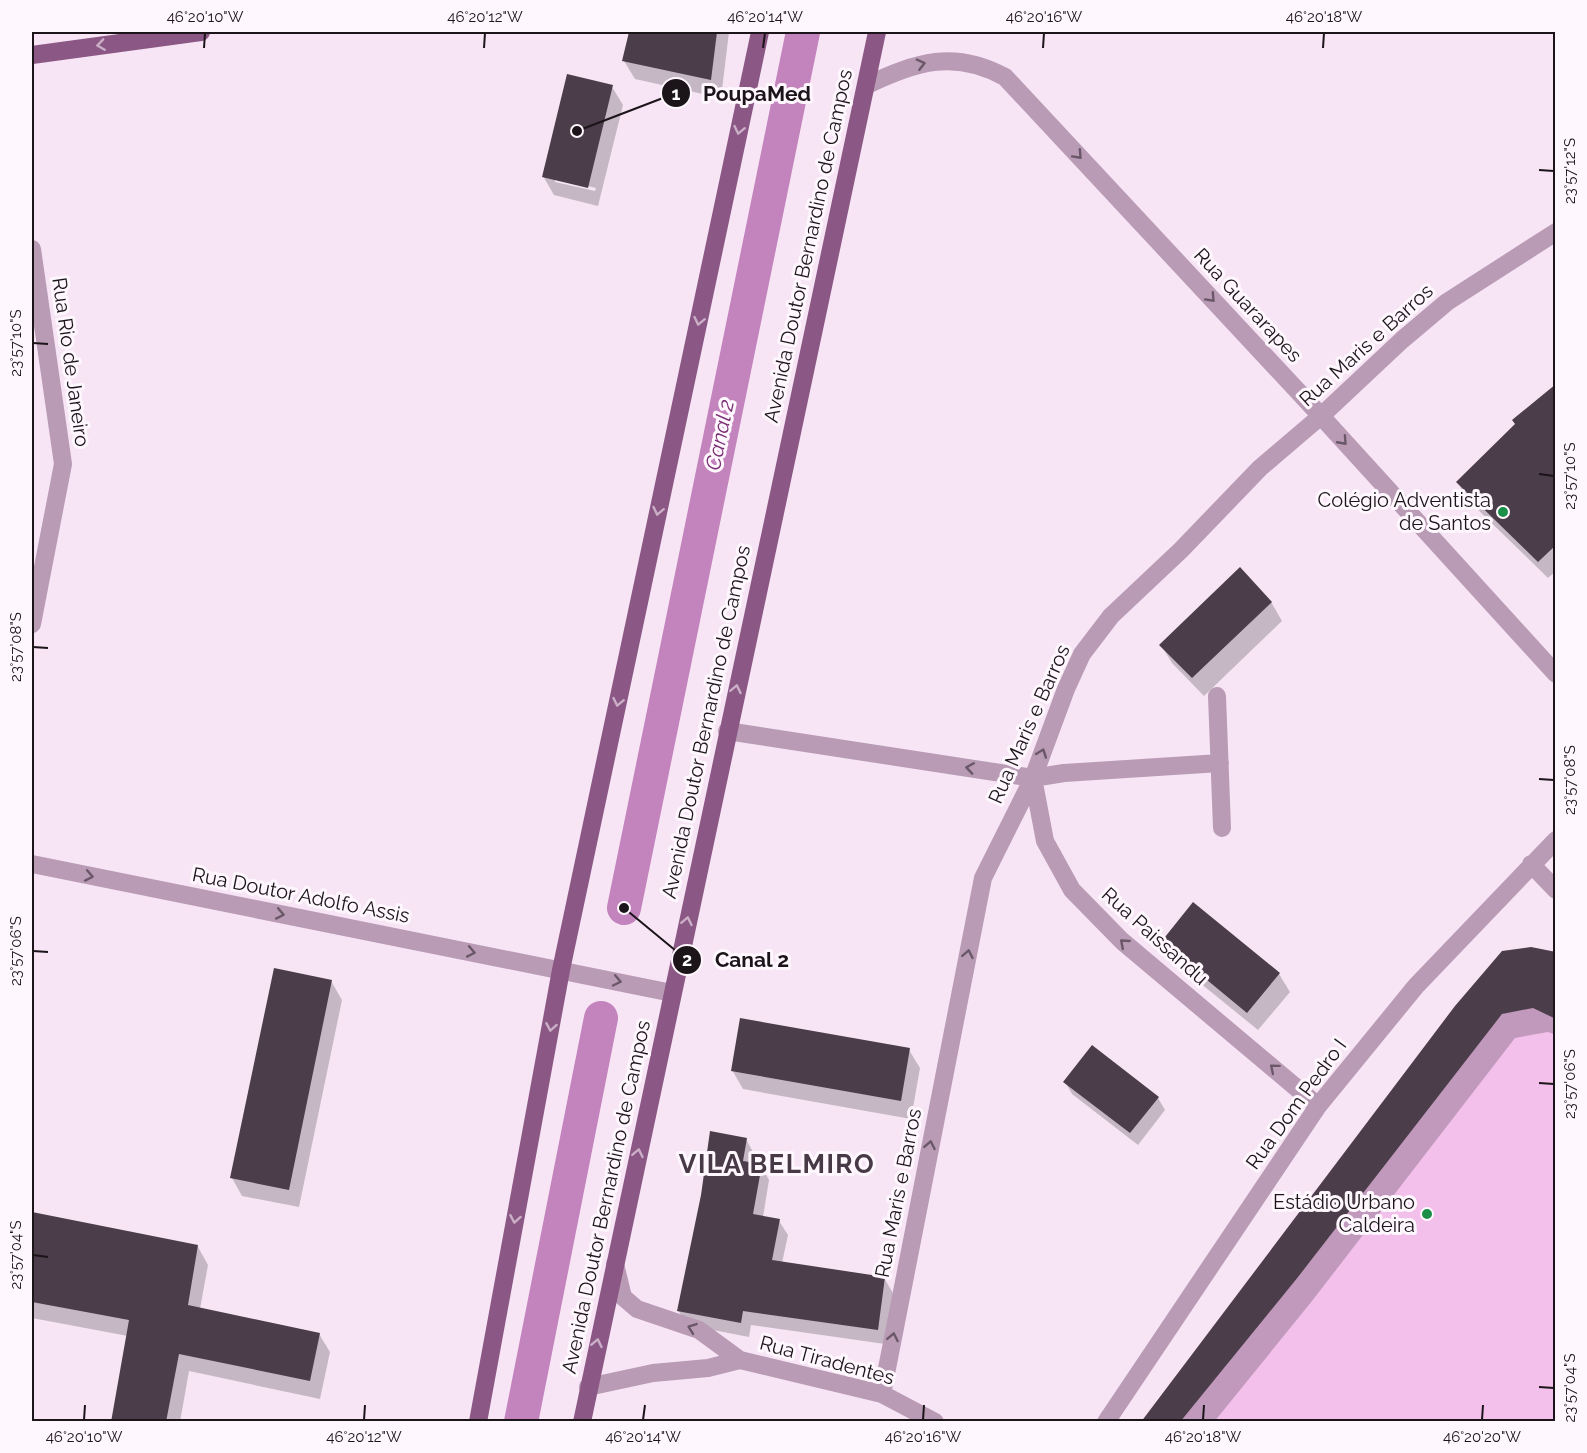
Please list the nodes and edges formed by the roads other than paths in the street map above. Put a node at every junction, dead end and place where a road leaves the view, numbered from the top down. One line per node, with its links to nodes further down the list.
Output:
1 (201, 32): 4 (main road, one-way to 4)
2 (760, 32): 20 (main road, one-way to 20)
3 (877, 32): 5 (main road, Avenida Doutor Bernardino de Campos)
4 (32, 55)
5 (867, 85): 8 (street, Rua Guararapes, one-way to 8); 12 (main road, Avenida Doutor Bernardino de Campos, one-way to 5)
6 (1556, 231): 8 (street, Rua Maris e Barros)
7 (32, 249): 9 (street, Rua Rio de Janeiro)
8 (1321, 416): 10 (street, Rua Guararapes, one-way to 10); 14 (street, Rua Maris e Barros, one-way to 8)
9 (32, 624)
10 (1556, 674)
11 (1217, 696): 13 (street)
12 (727, 731): 14 (street, one-way to 12); 21 (main road, Avenida Doutor Bernardino de Campos, one-way to 12)
13 (1220, 763): 14 (street); 15 (street)
14 (1033, 778): 22 (street, Rua Paissandu, one-way to 14); 26 (street, Rua Maris e Barros, one-way to 14)
15 (1222, 828)
16 (1556, 840): 18 (street, Rua Dom Pedro I)
17 (32, 864): 20 (street, Rua Doutor Adolfo Assis, one-way to 20)
18 (1531, 864): 19 (street); 22 (street, Rua Dom Pedro I)
19 (1556, 890)
20 (561, 970): 21 (street, Rua Doutor Adolfo Assis, one-way to 21); 27 (main road, one-way to 27)
21 (672, 993): 23 (main road, Avenida Doutor Bernardino de Campos, one-way to 21)
22 (1318, 1106): 30 (street, Rua Dom Pedro I)
23 (615, 1262): 24 (street, Rua Tiradentes, one-way to 23); 25 (main road, Avenida Doutor Bernardino de Campos, one-way to 23)
24 (740, 1360): 25 (street, Rua Tiradentes); 26 (street, Rua Tiradentes)
25 (588, 1387): 28 (main road, Avenida Doutor Bernardino de Campos)
26 (882, 1394): 29 (street, Rua Tiradentes)
27 (478, 1422)
28 (582, 1422)
29 (935, 1422)
30 (1106, 1422)

